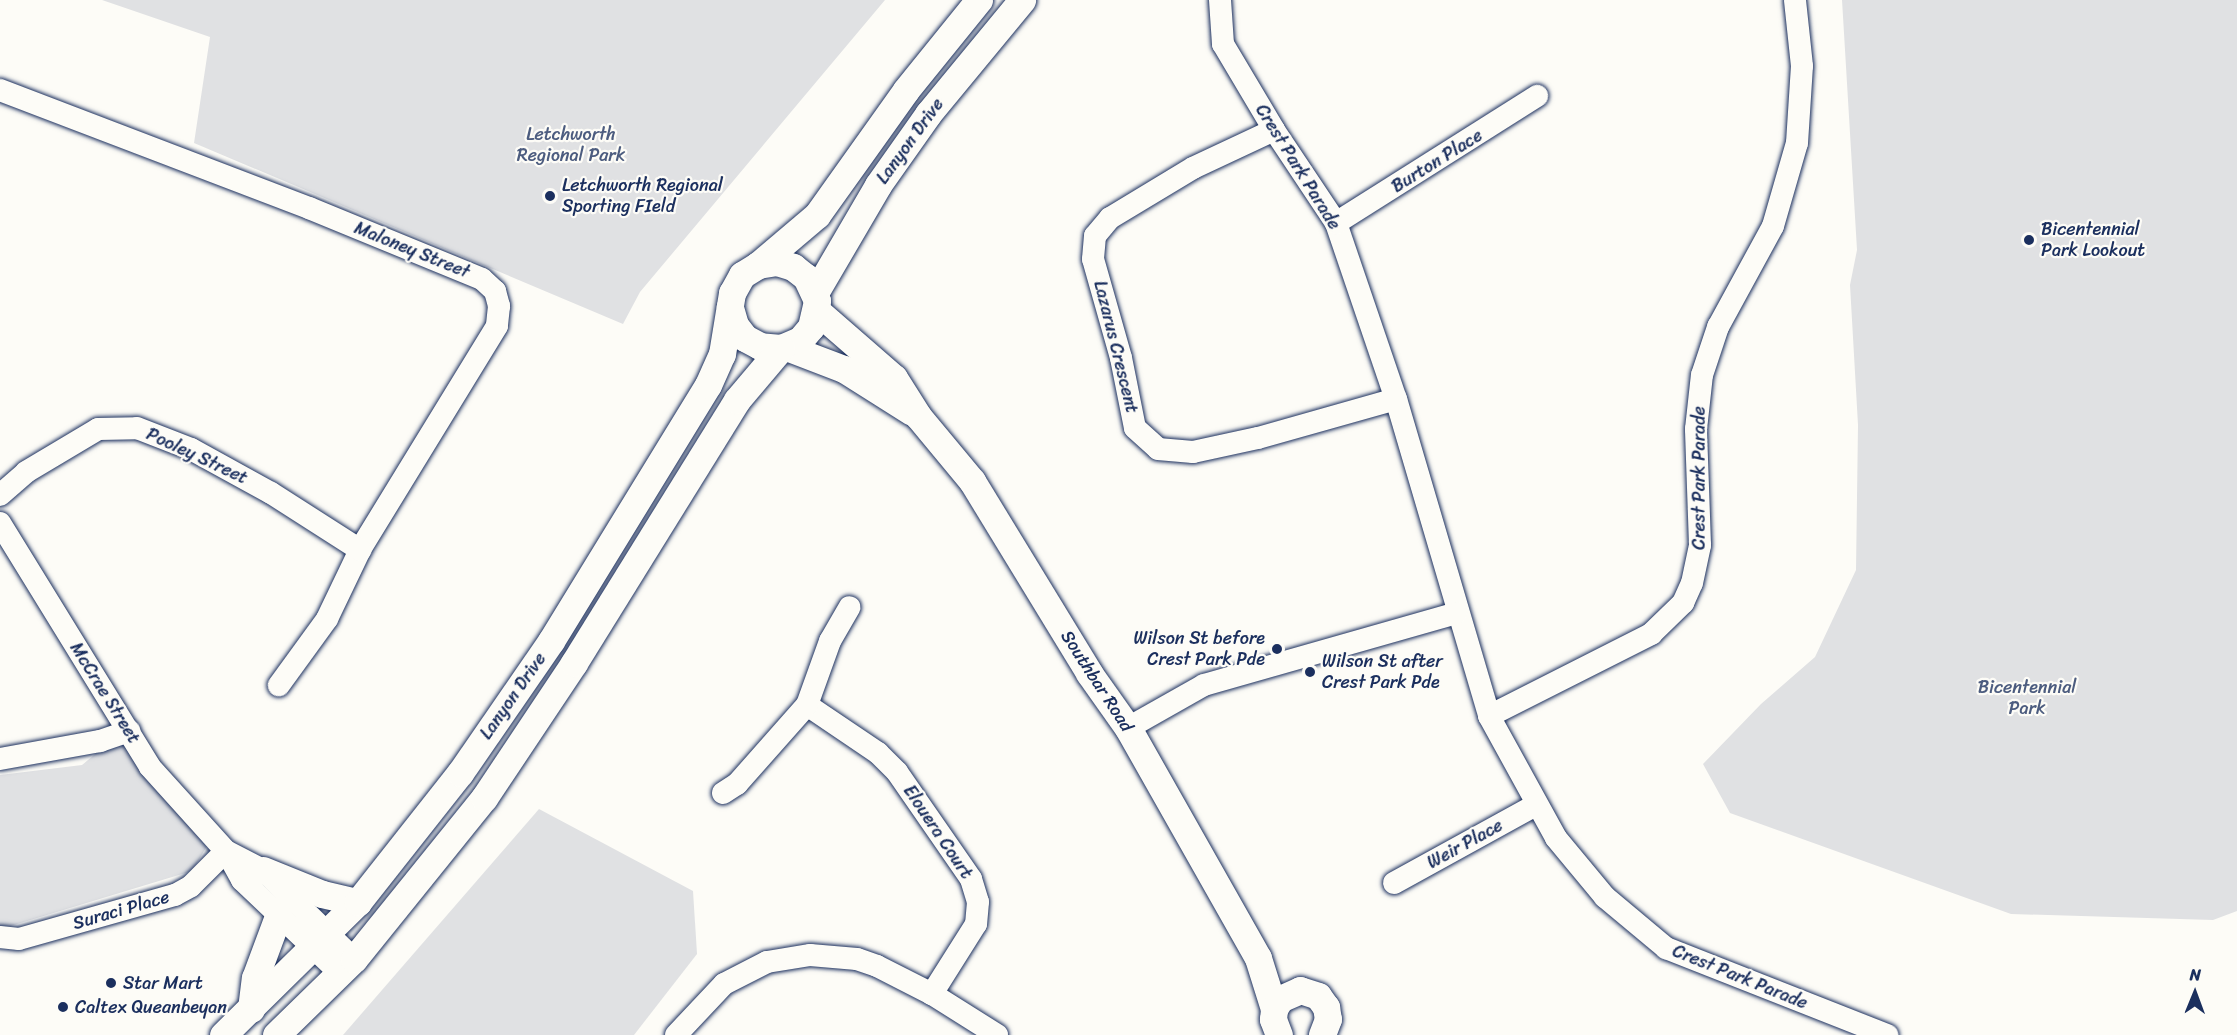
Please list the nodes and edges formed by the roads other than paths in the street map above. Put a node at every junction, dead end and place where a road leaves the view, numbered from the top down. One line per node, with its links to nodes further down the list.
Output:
1 (979, 0): 9 (main road, Lanyon Drive)
2 (1022, 0): 10 (main road, Lanyon Drive)
3 (1220, 0): 7 (street, Crest Park Parade)
4 (1795, 0): 22 (street, Crest Park Parade)
5 (0, 90): 17 (street, Maloney Street)
6 (1537, 96): 8 (street, Burton Place)
7 (1274, 130): 8 (street, Crest Park Parade); 13 (street, Lazarus Crescent)
8 (1336, 224): 13 (street, Crest Park Parade)
9 (758, 265): 10 (main road); 11 (main road)
10 (816, 302): 12 (main road); 14 (main road, Southbar Road)
11 (730, 308): 12 (main road); 31 (main road, Lanyon Drive)
12 (783, 347): 14 (main road, Southbar Road); 36 (main road, Lanyon Drive)
13 (1396, 399): 19 (street, Crest Park Parade)
14 (918, 416): 23 (main road, Southbar Road)
15 (0, 495): 17 (street, Pooley Street)
16 (0, 523): 24 (street, McCrae Street)
17 (360, 550): 20 (street, Maloney Street)
18 (850, 607): 21 (street)
19 (1456, 613): 22 (street, Crest Park Parade); 23 (street)
20 (279, 685)
21 (807, 705): 26 (street); 38 (street, Elouera Court)
22 (1489, 716): 27 (street, Crest Park Parade)
23 (1128, 728): 35 (main road, Southbar Road)
24 (129, 731): 25 (street); 28 (street, McCrae Street)
25 (0, 759)
26 (723, 793)
27 (1536, 805): 30 (street, Weir Place); 46 (street, Crest Park Parade)
28 (226, 850): 29 (street, McCrae Street); 32 (street, McCrae Street); 33 (street, Suraci Place)
29 (263, 870): 31 (main road); 34 (street, McCrae Street)
30 (1394, 883)
31 (358, 902): 34 (main road, Lanyon Drive)
32 (278, 916): 34 (street, McCrae Street); 39 (main road)
33 (0, 937)
34 (320, 942): 36 (street, McCrae Street); 39 (main road, Lanyon Drive)
35 (1258, 958): 37 (main road, Southbar Road); 40 (main road, Southbar Road)
36 (347, 966): 43 (main road, Lanyon Drive)
37 (1300, 990): 40 (main road); 41 (main road, Southbar Road)
38 (932, 994): 44 (street); 45 (street)
39 (251, 1009): 42 (main road, Lanyon Drive)
40 (1273, 1027)
41 (1327, 1032)
42 (223, 1035)
43 (276, 1035)
44 (676, 1035)
45 (997, 1035)
46 (1887, 1035)

